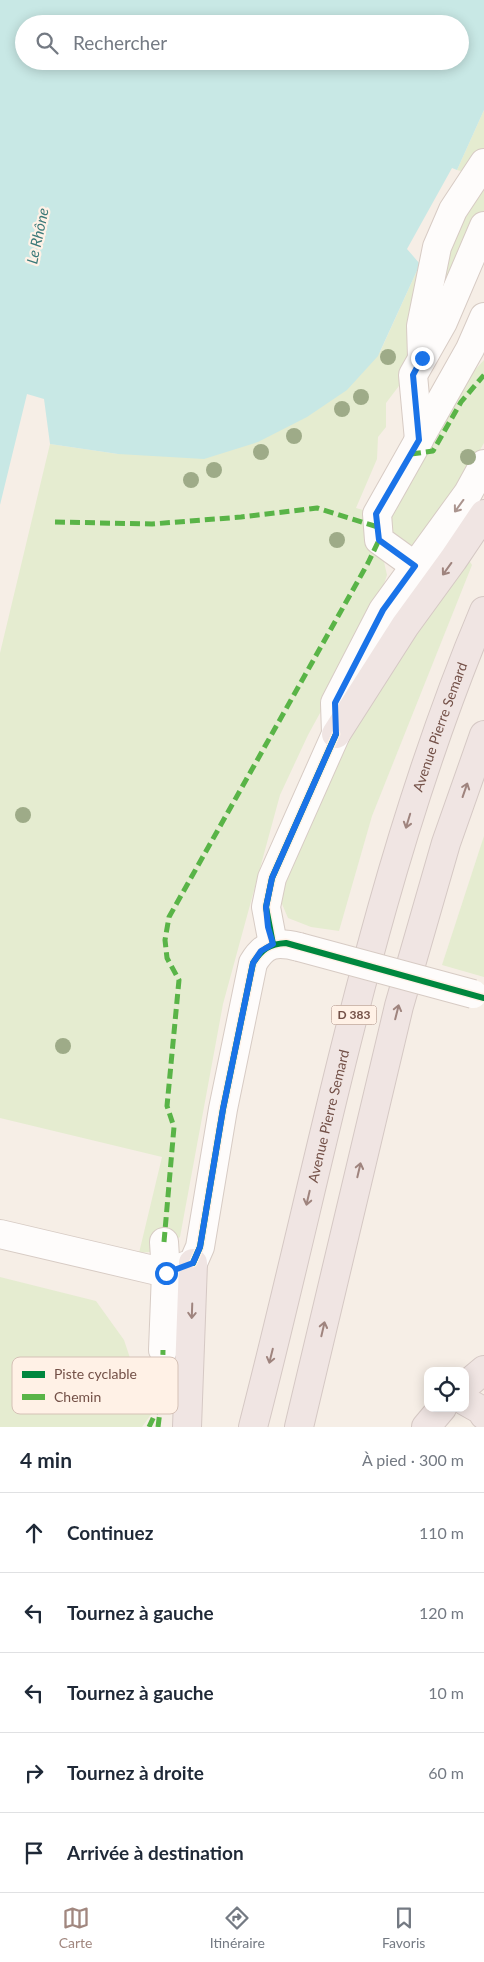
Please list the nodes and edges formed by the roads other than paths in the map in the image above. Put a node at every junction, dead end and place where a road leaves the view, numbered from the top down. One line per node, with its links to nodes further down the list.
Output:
1 (484, 163): 4 (street)
2 (484, 226): 4 (street)
3 (484, 317): 5 (street)
4 (422, 358): 5 (street)
5 (419, 440): 8 (street)
6 (484, 464): 8 (street, one-way to 8)
7 (484, 514): 10 (highway, one-way to 10)
8 (415, 566): 10 (street)
9 (484, 611): 25 (highway, Avenue Pierre Semard / D 383, one-way to 25)
10 (336, 734): 12 (street)
11 (484, 735): 26 (highway, D 383, one-way to 11)
12 (286, 945): 13 (street, bridge); 16 (street)
13 (478, 996)
14 (0, 1234): 17 (street)
15 (164, 1242): 17 (street)
16 (193, 1263): 17 (street); 24 (highway, one-way to 24)
17 (166, 1273): 18 (street)
18 (164, 1350)
19 (484, 1370): 20 (highway)
20 (469, 1383)
21 (469, 1403): 23 (highway)
22 (439, 1412): 27 (highway)
23 (484, 1415)
24 (187, 1427)
25 (253, 1427)
26 (299, 1427)
27 (426, 1427)

